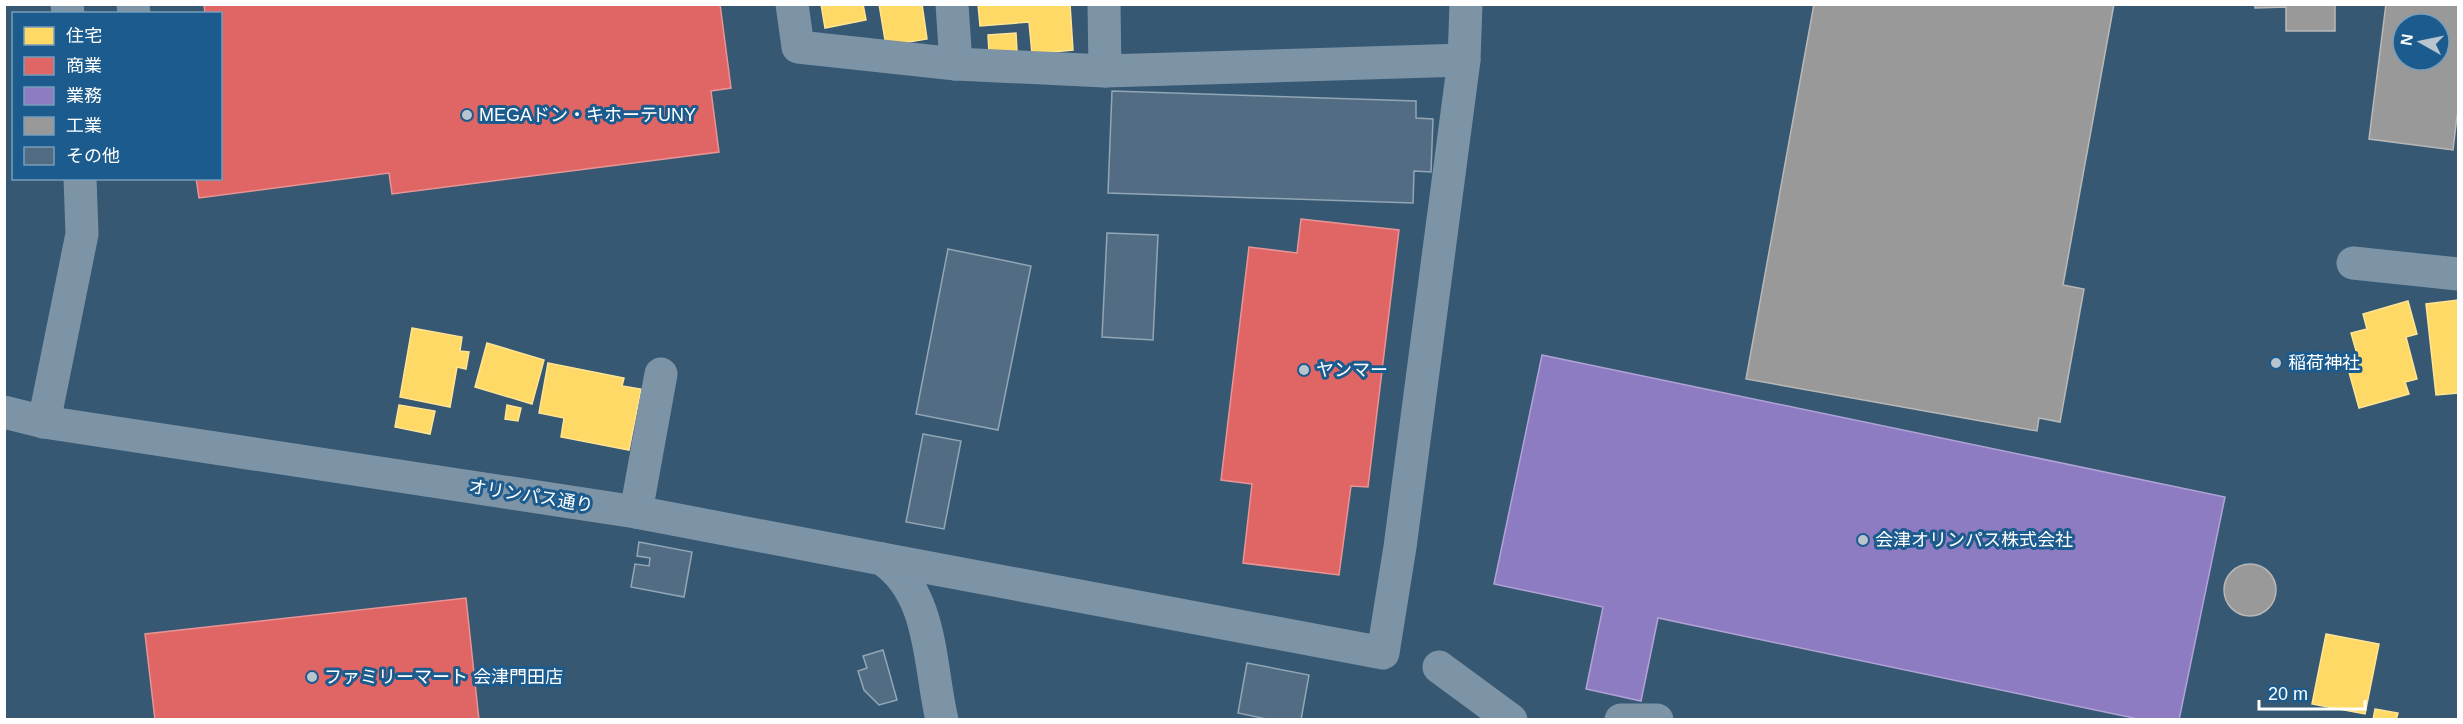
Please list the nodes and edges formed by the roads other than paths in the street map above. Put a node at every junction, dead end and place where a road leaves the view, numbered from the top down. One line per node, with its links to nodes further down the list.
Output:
1 (792, 4): 6 (street)
2 (951, 4): 6 (street)
3 (1104, 4): 7 (street)
4 (1466, 4): 5 (street)
5 (1464, 60): 7 (street); 15 (street, オリンパス通り)
6 (956, 64): 7 (street)
7 (1105, 72)
8 (80, 180): 13 (street)
9 (2353, 263): 10 (street)
10 (2458, 274)
11 (661, 374): 14 (street)
12 (4, 412): 13 (street, オリンパス通り)
13 (44, 422): 14 (street, オリンパス通り)
14 (636, 512): 15 (street, オリンパス通り)
15 (882, 559): 17 (street)
16 (1439, 668): 18 (street)
17 (942, 720)
18 (1511, 720)
19 (1621, 720): 20 (street)
20 (1657, 720)

